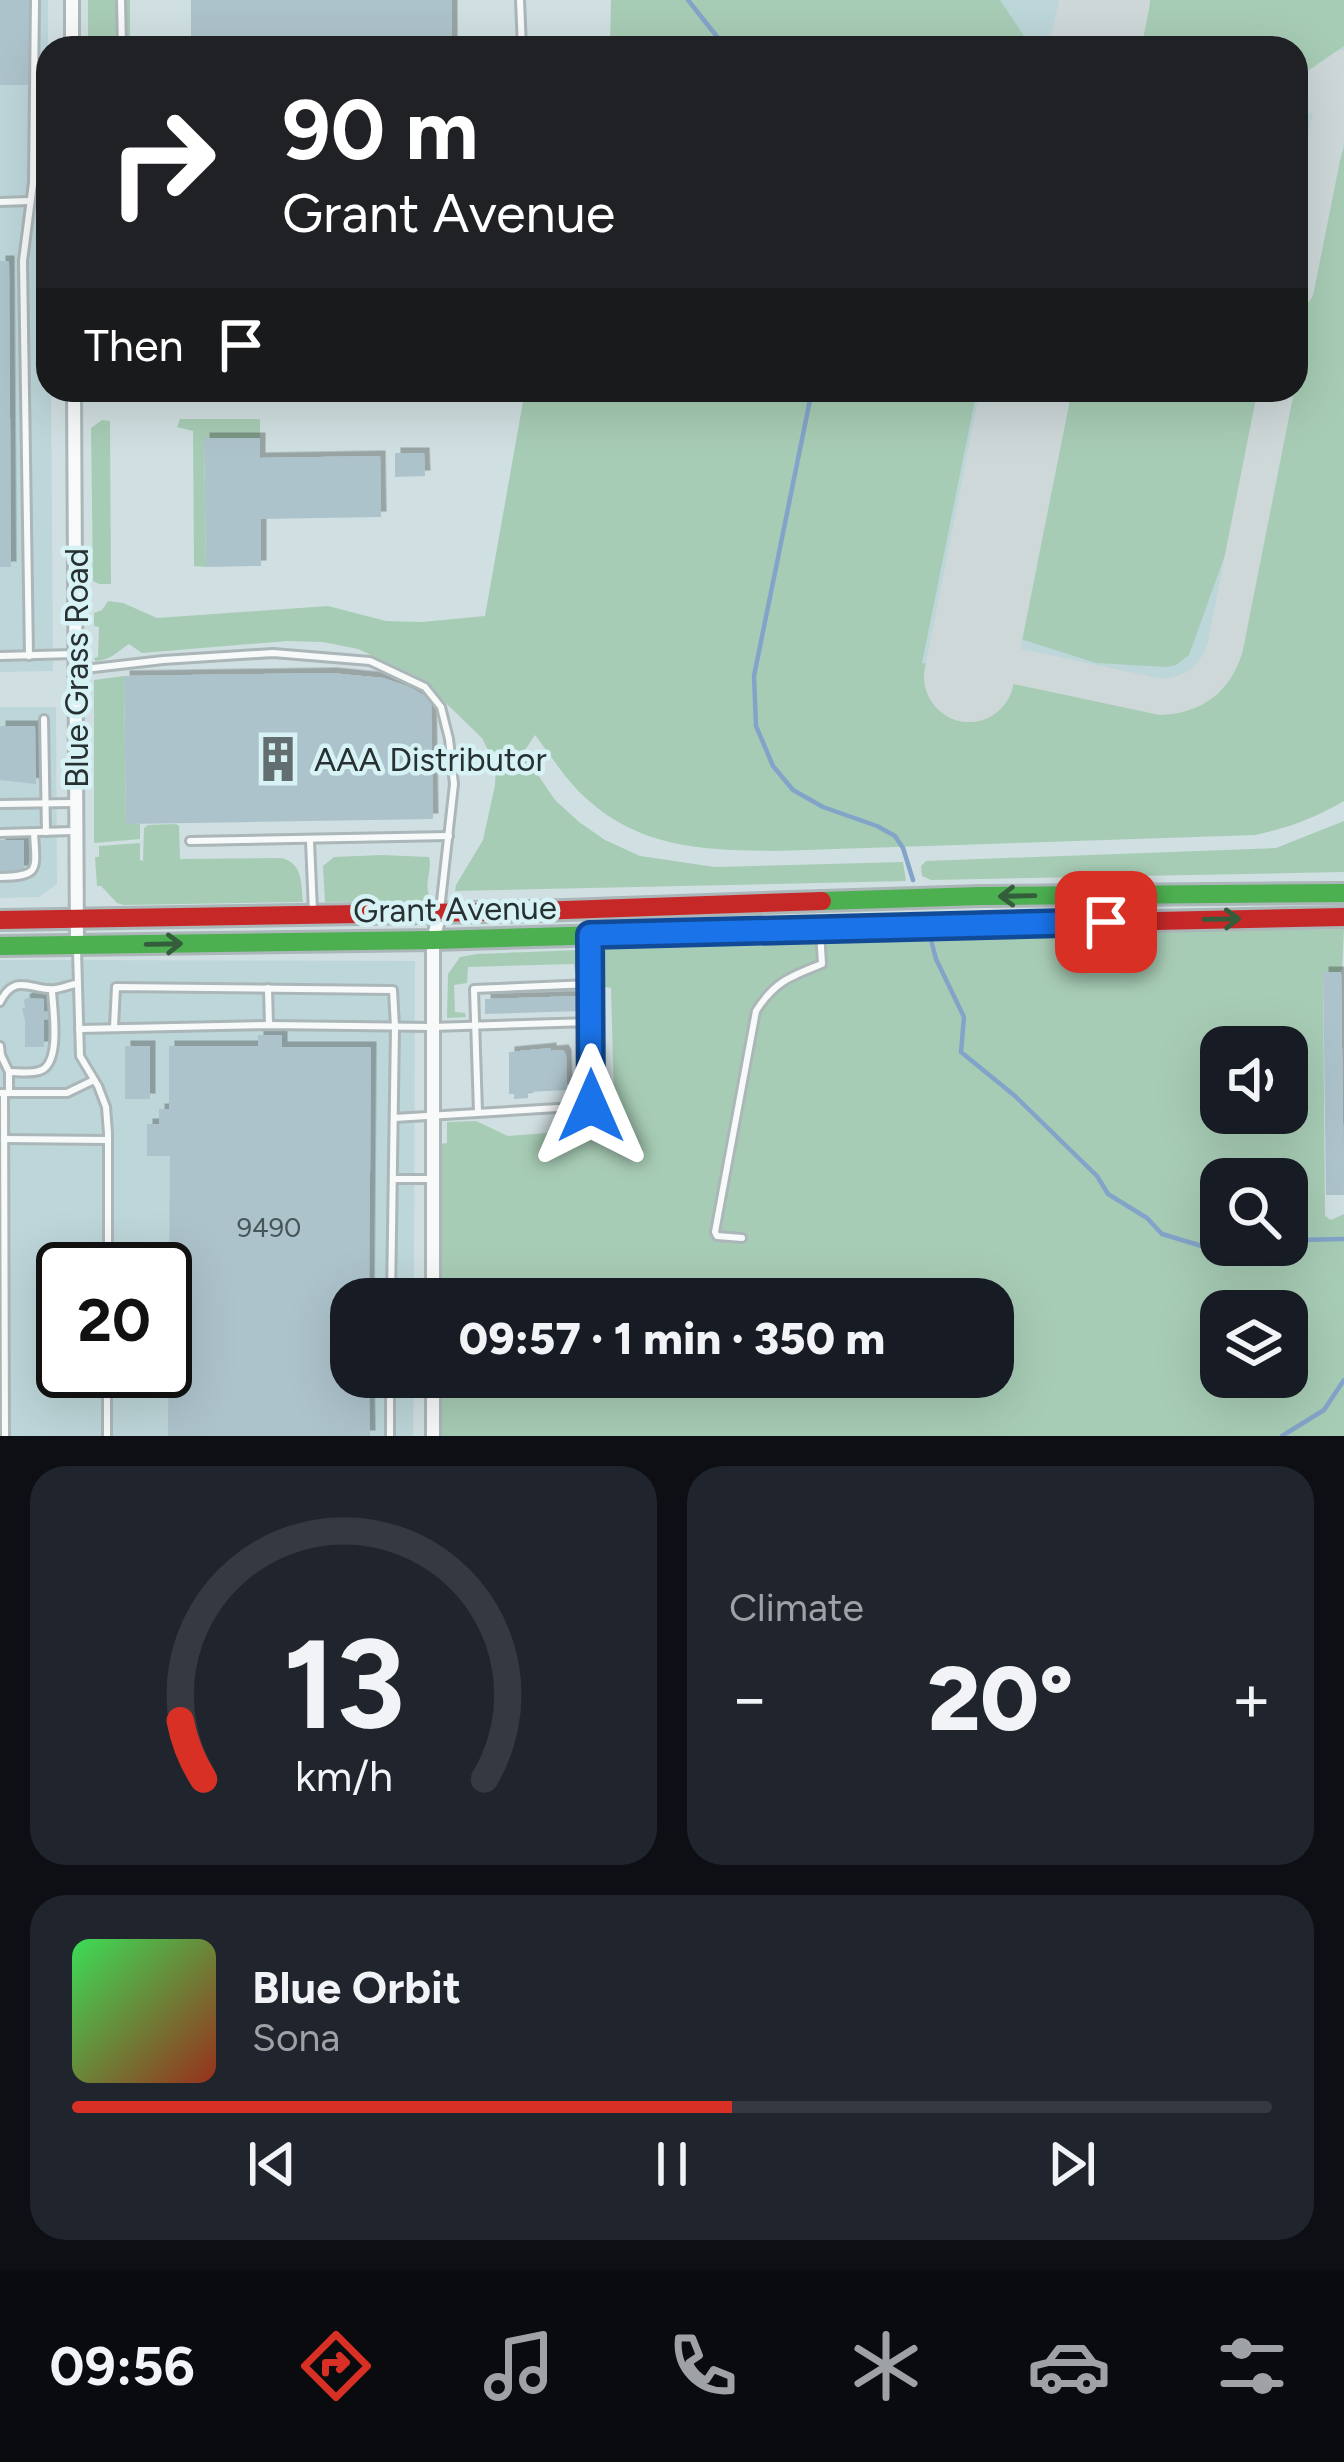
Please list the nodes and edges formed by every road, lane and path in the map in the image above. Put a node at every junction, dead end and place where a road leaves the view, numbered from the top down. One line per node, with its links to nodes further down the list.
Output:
1 (35, 0): 8 (lane)
2 (72, 0): 5 (street)
3 (121, 0): 6 (lane)
4 (520, 0): 7 (lane)
5 (72, 36)
6 (122, 36)
7 (521, 36)
8 (33, 183): 9 (lane); 10 (lane)
9 (36, 183)
10 (29, 201): 11 (lane); 14 (lane)
11 (0, 202)
12 (74, 402): 15 (street, Blue Grass Road)
13 (0, 656): 14 (lane)
14 (29, 656): 15 (lane)
15 (76, 662): 17 (street, Blue Grass Road); 24 (lane)
16 (44, 718): 18 (lane)
17 (76, 802): 18 (lane); 20 (street, Blue Grass Road)
18 (46, 803): 19 (lane); 22 (lane)
19 (0, 804)
20 (76, 831): 22 (lane); 33 (street, Blue Grass Road)
21 (34, 832): 22 (lane); 23 (lane); 27 (lane)
22 (46, 832)
23 (0, 833)
24 (449, 836): 25 (lane); 29 (lane)
25 (310, 840): 26 (lane); 30 (lane)
26 (190, 841)
27 (0, 877)
28 (1344, 892): 29 (main road, Grant Avenue, one-way to 29)
29 (440, 913): 30 (main road, Grant Avenue); 36 (street)
30 (314, 915): 33 (main road, Grant Avenue)
31 (1344, 916): 34 (main road, Grant Avenue, one-way to 31)
32 (0, 920): 33 (main road, Grant Avenue)
33 (77, 920): 38 (street, Blue Grass Road)
34 (820, 928): 35 (main road, Grant Avenue); 64 (lane)
35 (590, 935): 36 (main road, Grant Avenue); 40 (lane)
36 (433, 940): 38 (main road, Grant Avenue, one-way to 36); 50 (street)
37 (0, 946): 38 (main road, Grant Avenue)
38 (77, 946): 39 (lane)
39 (78, 984): 42 (lane); 51 (lane)
40 (590, 984): 45 (lane); 47 (lane)
41 (268, 988): 46 (lane); 48 (lane); 49 (lane)
42 (52, 991): 43 (lane); 53 (lane)
43 (2, 992): 44 (lane)
44 (0, 1002)
45 (590, 1022): 47 (lane); 56 (lane)
46 (269, 1025): 48 (lane); 49 (lane)
47 (475, 1026): 50 (lane); 56 (lane)
48 (114, 1027): 51 (lane)
49 (395, 1027): 50 (lane); 58 (lane)
50 (432, 1027): 57 (street)
51 (79, 1029): 54 (lane)
52 (0, 1046): 53 (lane)
53 (9, 1072): 55 (lane)
54 (94, 1080): 55 (lane); 61 (lane)
55 (4, 1094): 59 (lane)
56 (478, 1112): 57 (lane)
57 (432, 1115): 58 (lane); 63 (street)
58 (394, 1118): 62 (lane)
59 (2, 1122): 60 (lane)
60 (4, 1138): 61 (lane); 71 (lane)
61 (108, 1140): 65 (lane)
62 (393, 1179): 63 (lane); 66 (lane)
63 (432, 1179): 67 (street)
64 (742, 1238)
65 (108, 1242)
66 (392, 1278)
67 (433, 1278)
68 (107, 1398): 72 (lane)
69 (390, 1398): 73 (lane)
70 (433, 1398): 74 (street)
71 (5, 1436)
72 (106, 1436)
73 (390, 1436)
74 (433, 1436)

